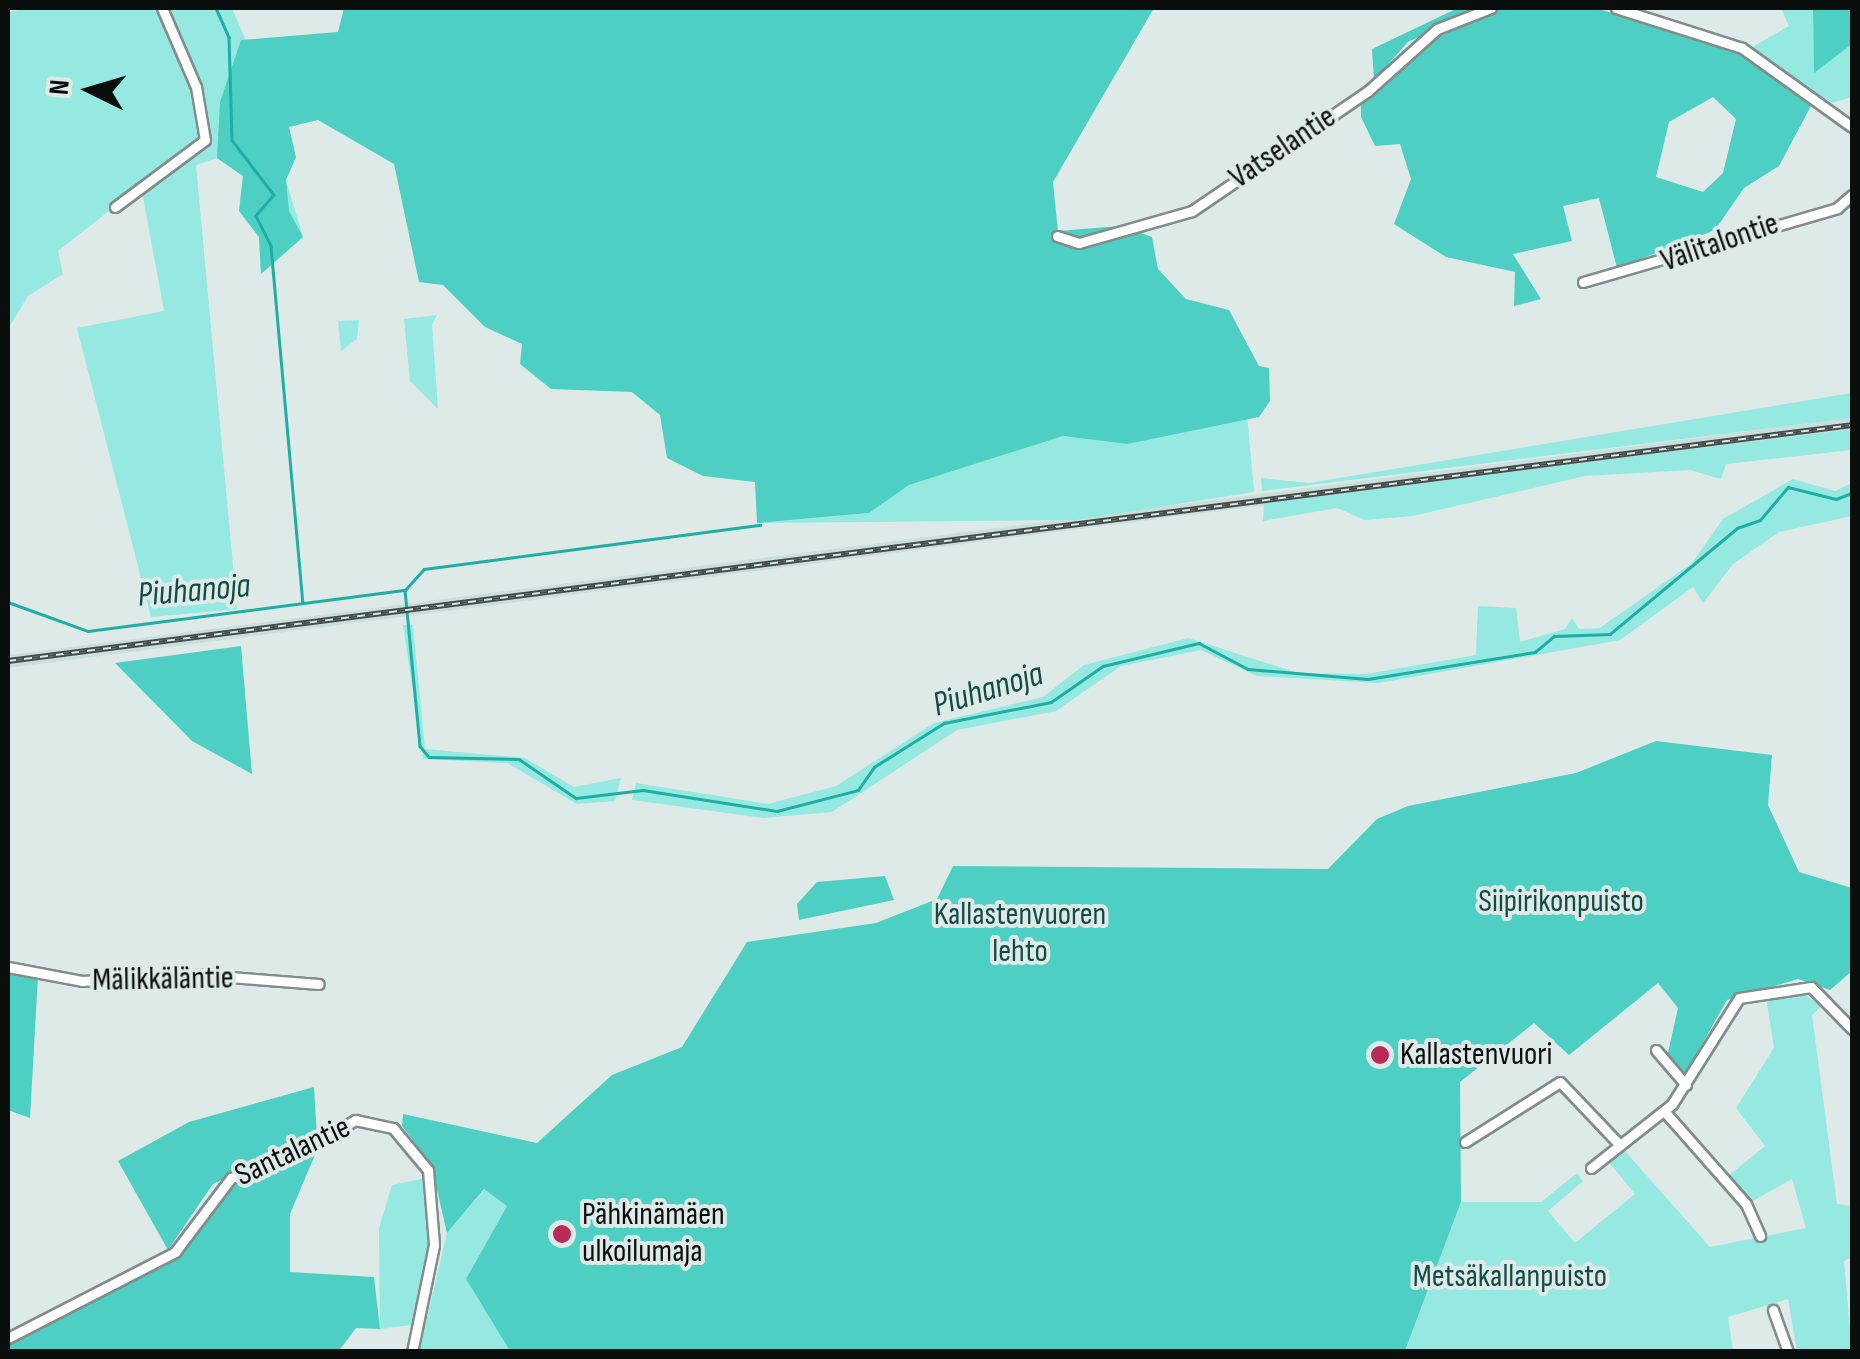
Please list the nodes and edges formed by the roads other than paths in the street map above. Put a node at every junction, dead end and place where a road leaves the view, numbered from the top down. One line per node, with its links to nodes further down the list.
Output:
1 (162, 8): 6 (street)
2 (1491, 8): 7 (street, Vatselantie)
3 (1616, 8): 4 (street)
4 (1852, 127)
5 (1852, 196): 8 (street, Välitalontie)
6 (115, 208)
7 (1056, 236)
8 (1583, 282)
9 (8, 967): 10 (street, Mälikkäläntie)
10 (320, 984)
11 (1852, 1029): 13 (street)
12 (1656, 1050): 13 (street)
13 (1686, 1085): 14 (street)
14 (1664, 1111): 16 (street); 18 (street)
15 (1465, 1142): 16 (street)
16 (1620, 1144): 17 (street)
17 (1591, 1168)
18 (1760, 1236)
19 (1773, 1310): 22 (street)
20 (8, 1338): 21 (street, Santalantie)
21 (412, 1352)
22 (1788, 1352)

